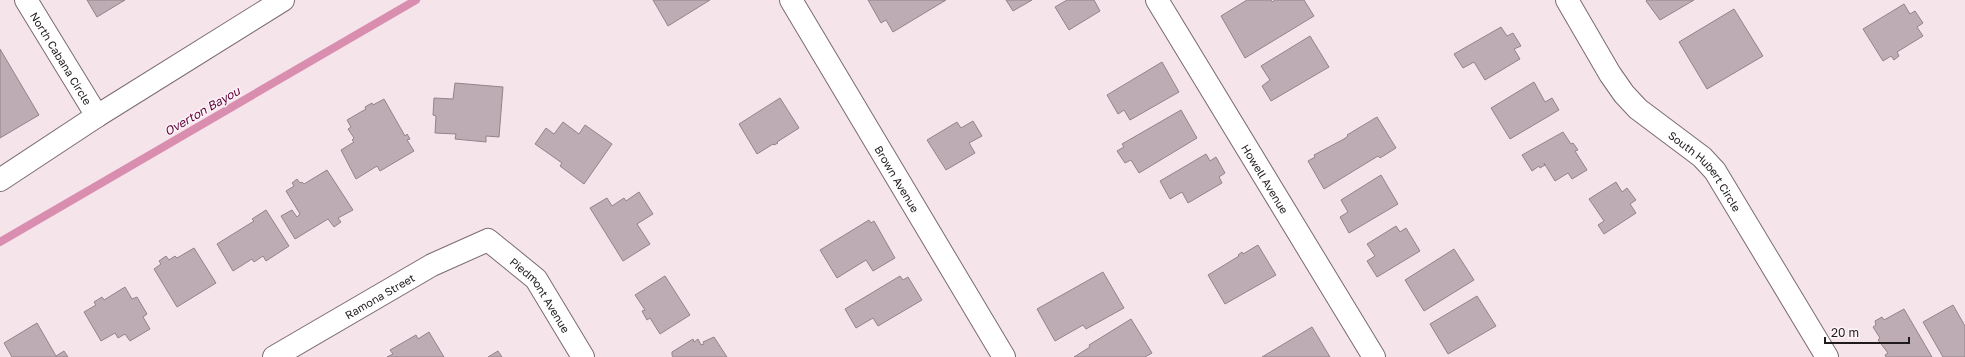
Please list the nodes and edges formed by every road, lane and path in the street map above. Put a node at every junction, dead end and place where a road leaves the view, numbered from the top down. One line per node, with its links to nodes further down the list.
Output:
1 (26, 0): 6 (street, North Cabana Circle)
2 (283, 0): 6 (street)
3 (791, 0): 11 (street, Brown Avenue)
4 (1157, 0): 12 (street, Howell Avenue)
5 (1567, 0): 13 (street, South Hubert Circle)
6 (97, 116): 7 (street)
7 (0, 180)
8 (488, 240): 9 (street, Ramona Street); 10 (street, Piedmont Avenue)
9 (274, 357)
10 (583, 357)
11 (1004, 357)
12 (1374, 357)
13 (1827, 357)

